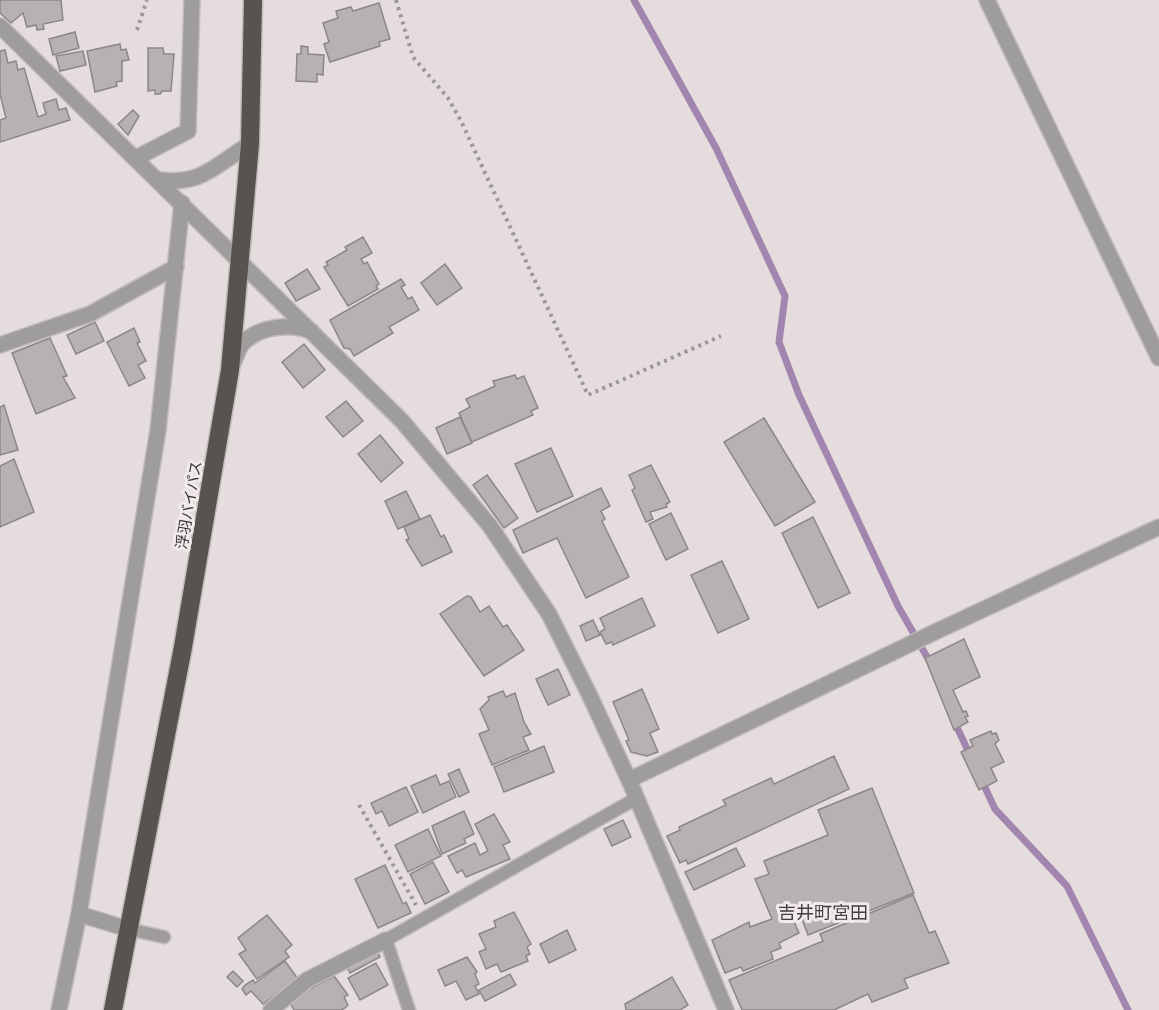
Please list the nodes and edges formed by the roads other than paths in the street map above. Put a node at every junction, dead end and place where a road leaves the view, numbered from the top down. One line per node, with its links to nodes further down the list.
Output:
1 (192, 0): 6 (street)
2 (253, 0): 5 (highway, 浮羽バイパス)
3 (987, 0): 13 (street)
4 (0, 26): 6 (street)
5 (250, 144): 7 (street); 9 (highway, 浮羽バイパス)
6 (136, 158): 7 (street)
7 (158, 180): 8 (street)
8 (182, 203): 9 (street); 10 (street)
9 (238, 262): 11 (street); 14 (highway, 浮羽バイパス)
10 (176, 267): 12 (street); 18 (street)
11 (314, 332): 14 (street); 16 (street)
12 (0, 345)
13 (1159, 358)
14 (230, 370): 19 (highway, 浮羽バイパス)
15 (1159, 528): 16 (street)
16 (629, 780): 17 (street)
17 (636, 798): 21 (lane); 26 (street)
18 (79, 914): 19 (street); 22 (street)
19 (128, 929): 20 (lane); 23 (highway, 浮羽バイパス)
20 (164, 937)
21 (386, 940): 24 (street); 25 (lane)
22 (59, 1010)
23 (113, 1010)
24 (271, 1010)
25 (409, 1010)
26 (726, 1010)

